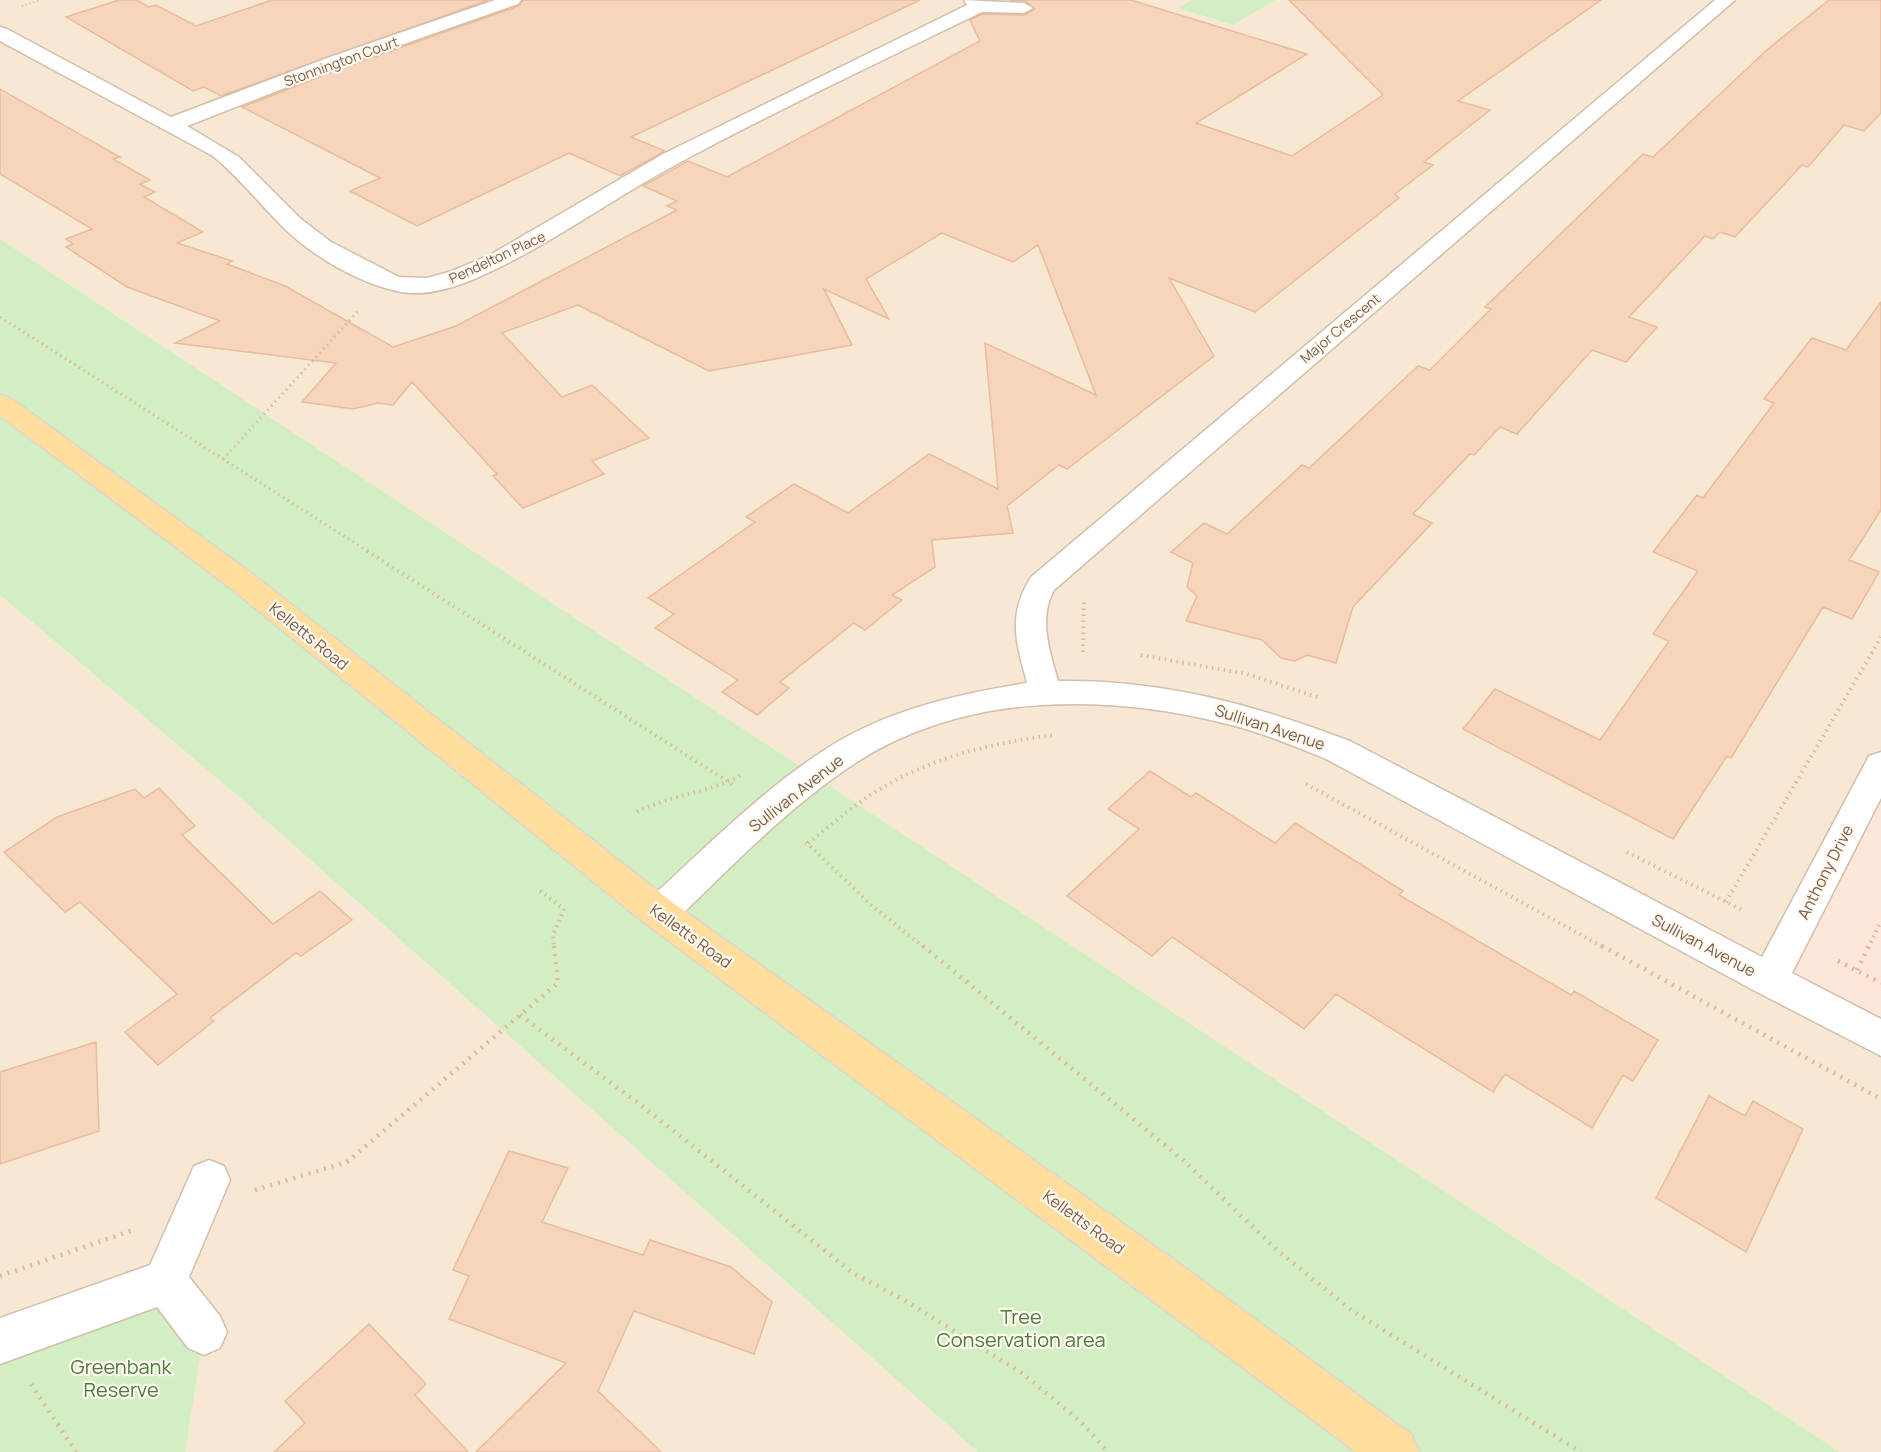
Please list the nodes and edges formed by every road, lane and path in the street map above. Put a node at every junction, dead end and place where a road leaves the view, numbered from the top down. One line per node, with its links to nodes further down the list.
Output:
1 (512, 0): 6 (street, Stonnington Court)
2 (1726, 0): 12 (street, Major Crescent)
3 (976, 3): 4 (street, Pendelton Place); 6 (street, Pendelton Place)
4 (1024, 8)
5 (0, 33): 6 (street, Pendelton Place)
6 (170, 125)
7 (364, 304): 10 (path)
8 (0, 317): 10 (path)
9 (0, 402): 21 (main road, Kelletts Road)
10 (222, 459): 16 (path)
11 (1881, 637): 20 (path)
12 (1045, 693): 21 (street, Sullivan Avenue); 25 (street, Sullivan Avenue)
13 (1056, 735): 18 (path)
14 (1881, 765): 25 (street, Anthony Drive)
15 (1302, 781): 29 (path)
16 (740, 790)
17 (802, 839): 18 (path)
18 (808, 843): 40 (path)
19 (540, 891): 27 (path)
20 (1726, 902)
21 (659, 913): 39 (main road, Kelletts Road)
22 (1881, 921): 24 (path)
23 (1838, 961): 24 (path)
24 (1857, 970): 26 (path)
25 (1769, 980): 28 (street, Sullivan Avenue)
26 (1881, 983)
27 (520, 1015): 30 (path); 38 (path)
28 (1881, 1039)
29 (1881, 1099)
30 (229, 1186): 33 (street)
31 (148, 1225): 32 (path)
32 (0, 1276)
33 (165, 1282): 34 (street); 35 (street)
34 (204, 1332)
35 (0, 1341)
36 (31, 1384): 37 (path)
37 (76, 1452)
38 (1108, 1452)
39 (1395, 1452)
40 (1581, 1452)

